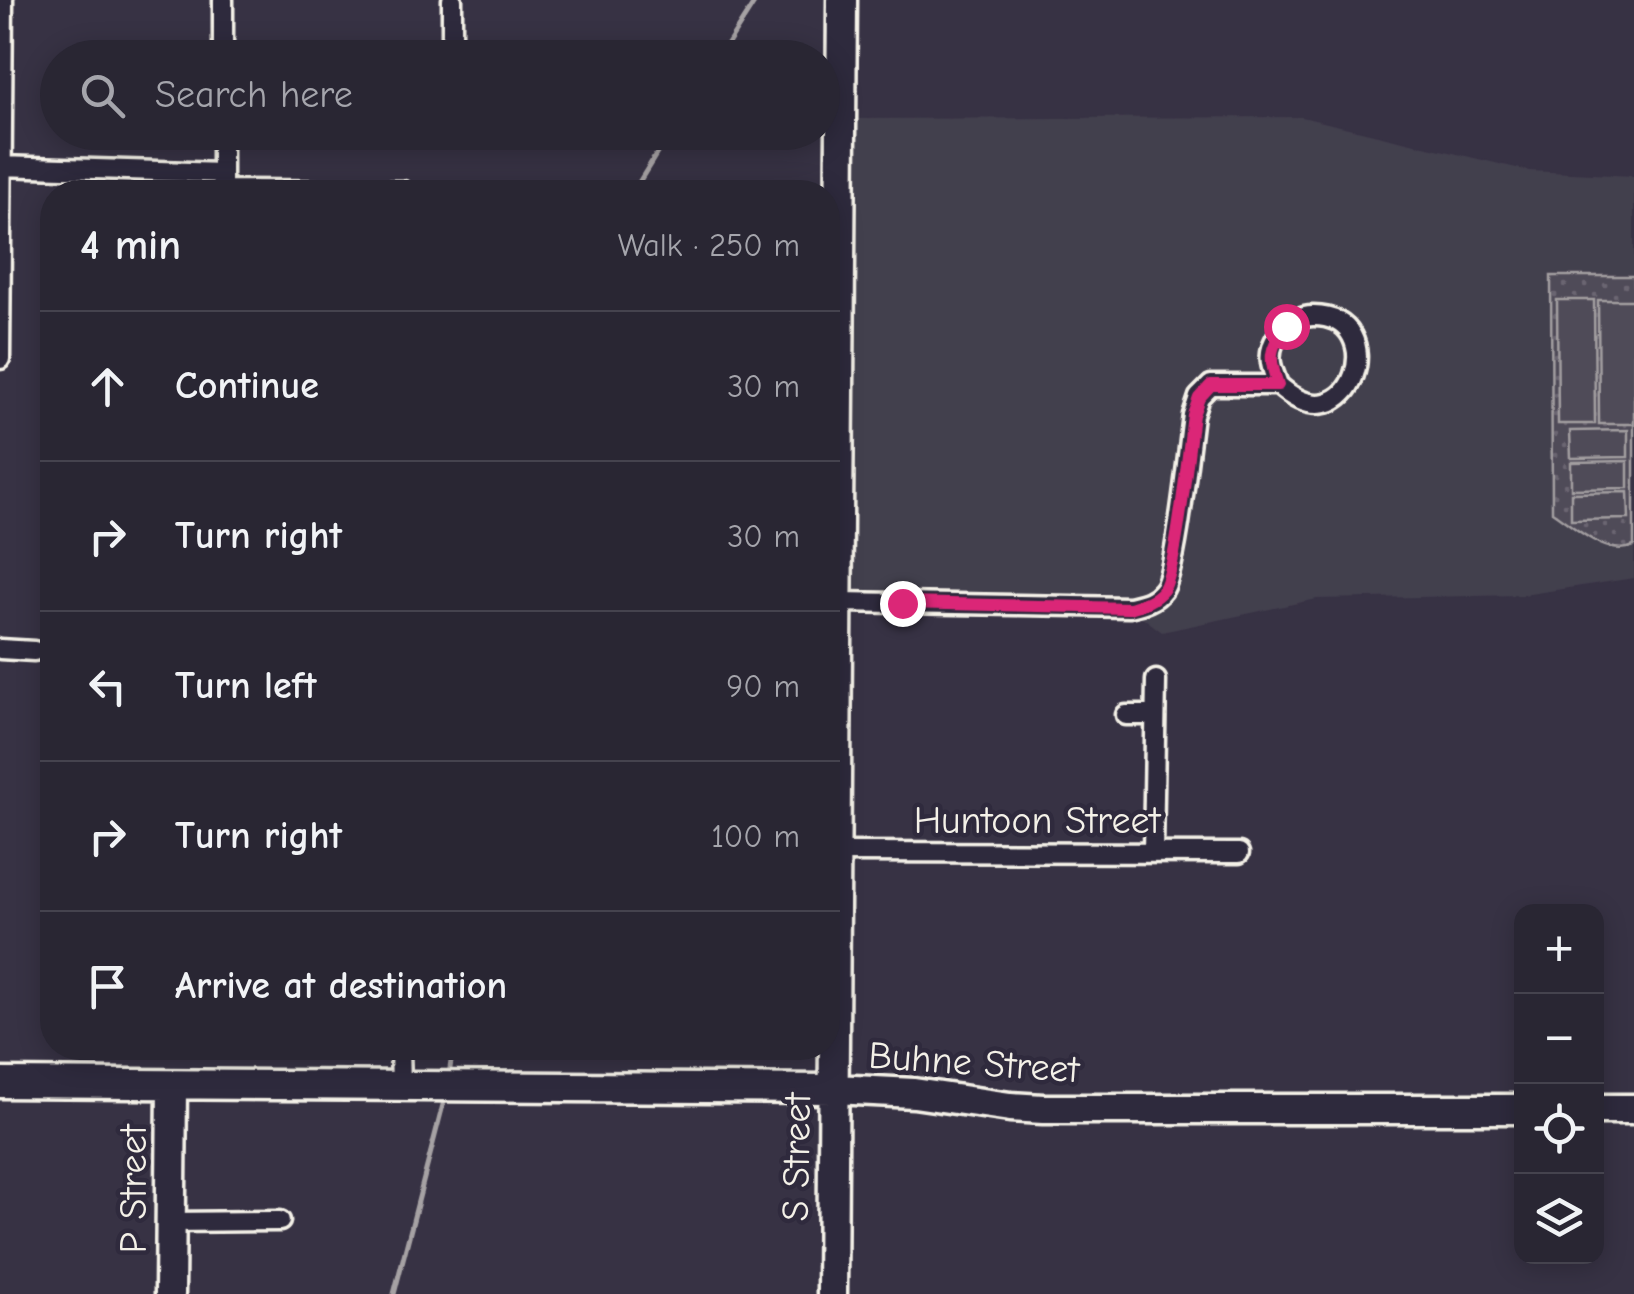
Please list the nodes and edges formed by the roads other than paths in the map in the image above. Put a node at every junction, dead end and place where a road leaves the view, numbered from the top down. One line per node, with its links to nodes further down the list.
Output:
1 (3, 0): 10 (street)
2 (223, 0): 5 (street)
3 (452, 0): 6 (street)
4 (842, 0): 7 (street, S Street)
5 (223, 40)
6 (452, 40)
7 (840, 100)
8 (222, 150): 12 (street)
9 (839, 150): 13 (street, S Street)
10 (0, 166): 11 (street); 14 (street)
11 (164, 180)
12 (222, 180)
13 (838, 180)
14 (0, 360)
15 (1278, 385): 15 (street); 16 (street)
16 (840, 602)
17 (0, 649): 18 (street)
18 (34, 651)
19 (1156, 680): 21 (street)
20 (1126, 715): 21 (street)
21 (1156, 715): 23 (street)
22 (840, 852): 23 (street, Huntoon Street)
23 (1153, 852): 24 (street, Huntoon Street)
24 (1239, 852)
25 (400, 1060): 29 (street)
26 (834, 1060): 30 (street, S Street)
27 (0, 1083): 28 (street, Buhne Street)
28 (172, 1085): 29 (street, Buhne Street); 35 (street, P Street)
29 (400, 1086): 30 (street, Buhne Street)
30 (834, 1088): 31 (street, Buhne Street); 37 (street, S Street)
31 (1514, 1108)
32 (1604, 1108): 33 (street)
33 (1634, 1108)
34 (280, 1221): 35 (street)
35 (170, 1222): 36 (street, P Street)
36 (170, 1294)
37 (832, 1294)

